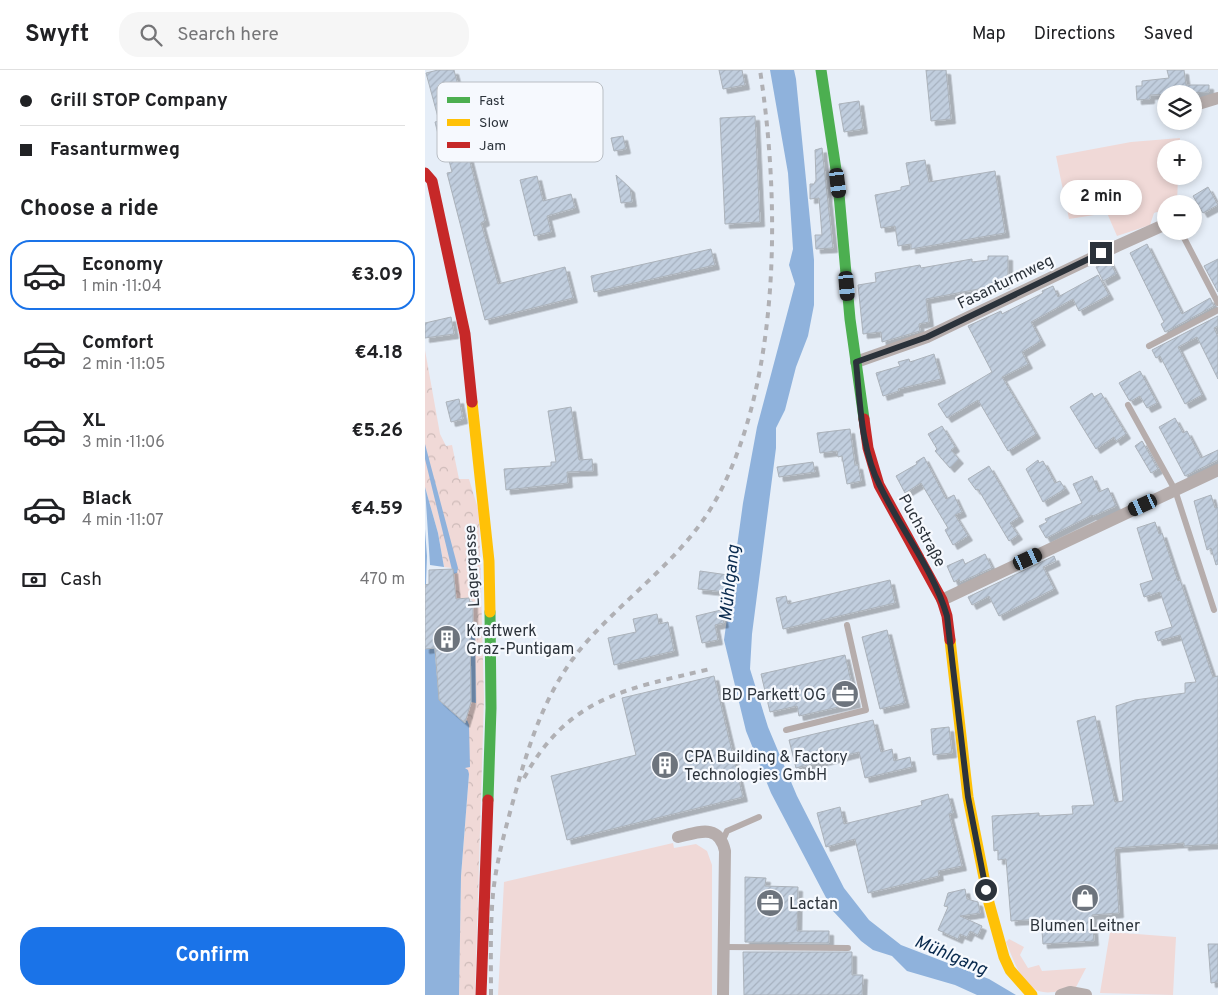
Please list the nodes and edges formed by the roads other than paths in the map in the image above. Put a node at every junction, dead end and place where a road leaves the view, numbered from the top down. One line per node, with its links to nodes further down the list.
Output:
1 (821, 70): 10 (main road, Puchstraße)
2 (1218, 98): 3 (street)
3 (1202, 103)
4 (425, 173): 23 (main road, Lagergasse)
5 (1157, 228): 10 (street, Fasanturmweg)
6 (1184, 240): 7 (lane)
7 (1218, 303)
8 (1218, 310): 9 (lane)
9 (1149, 346)
10 (856, 362): 14 (main road, Puchstraße)
11 (1128, 405): 13 (lane)
12 (1218, 470): 13 (street)
13 (1175, 490): 14 (street); 15 (lane)
14 (942, 600): 25 (main road, Puchstraße)
15 (1214, 610)
16 (847, 625): 17 (lane)
17 (786, 730)
18 (759, 816): 20 (lane)
19 (678, 837): 20 (street)
20 (723, 840): 21 (street)
21 (724, 947): 22 (lane); 24 (street)
22 (848, 948)
23 (481, 995)
24 (723, 995)
25 (1032, 995)
26 (1061, 995): 27 (street)
27 (1086, 995)

